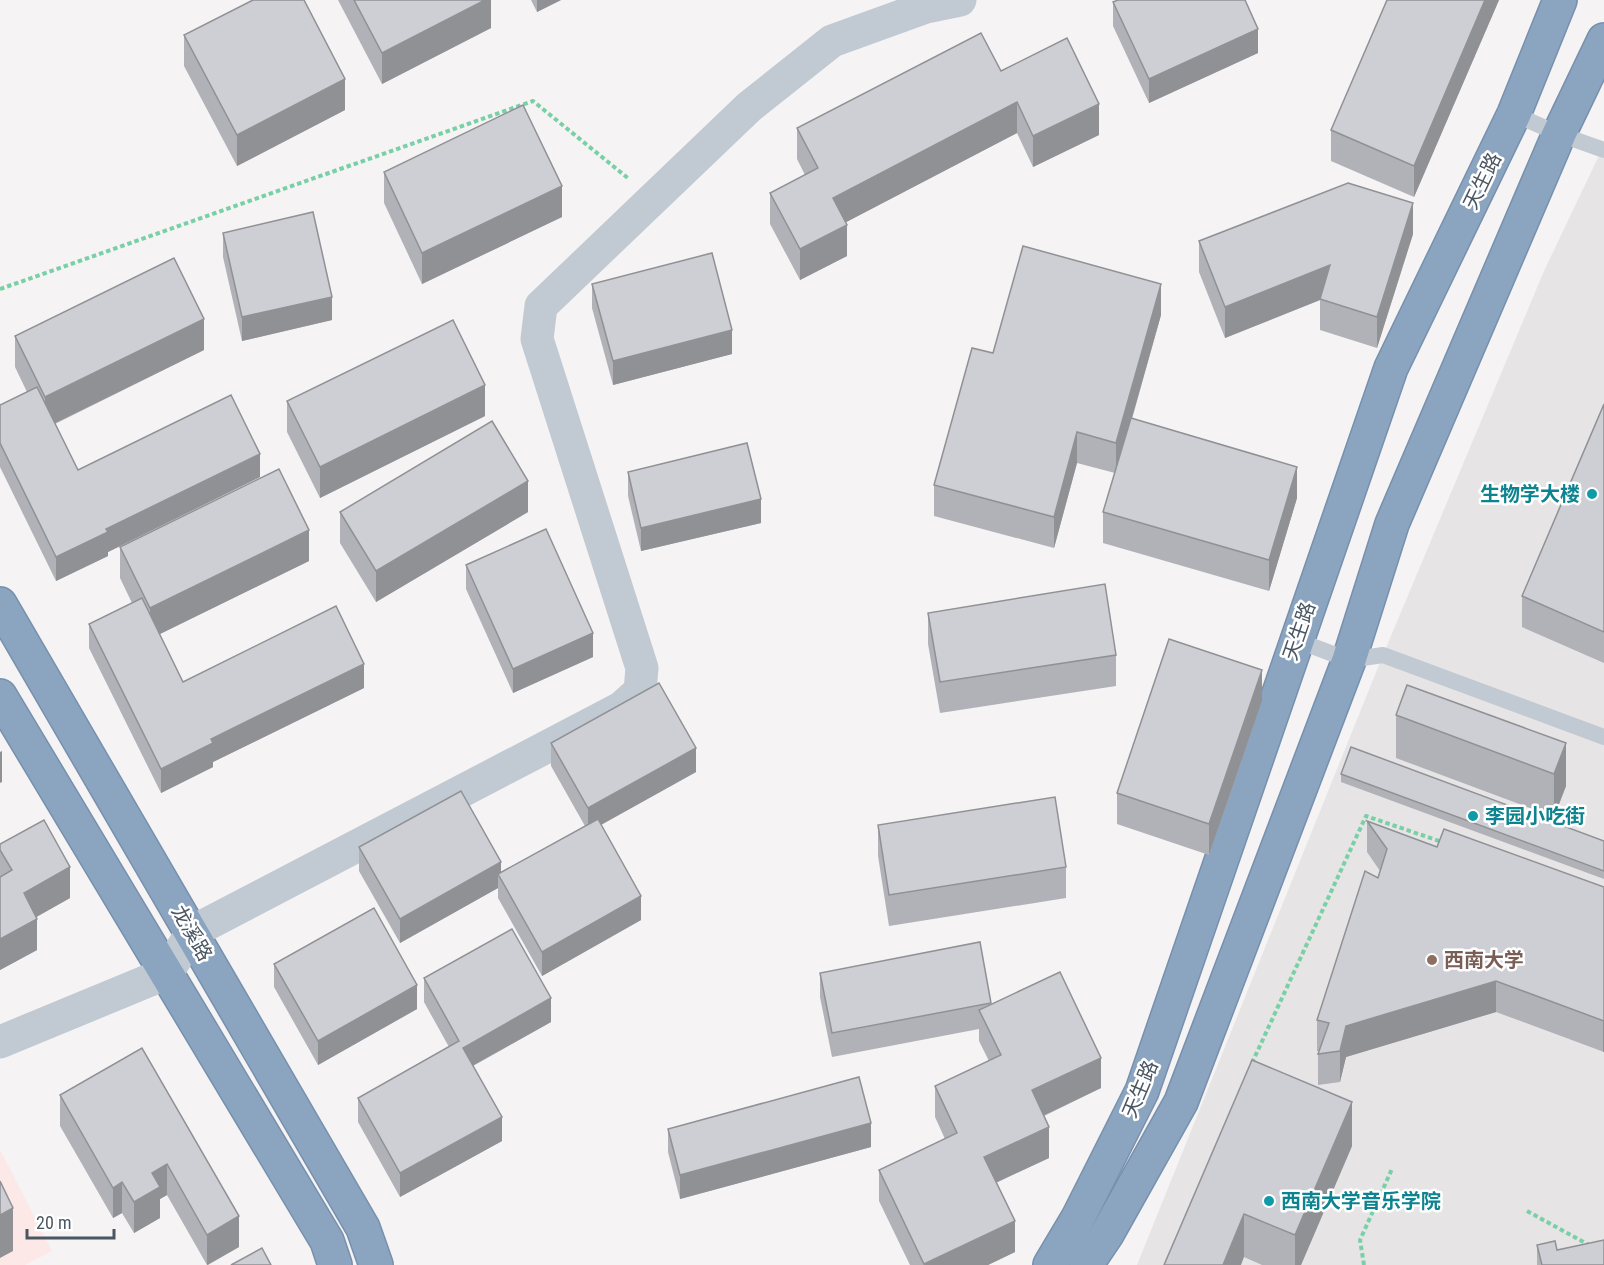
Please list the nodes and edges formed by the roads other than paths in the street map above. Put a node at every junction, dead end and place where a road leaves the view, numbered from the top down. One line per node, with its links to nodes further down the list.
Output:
1 (960, 0): 12 (street)
2 (1560, 0): 4 (highway, 天生路)
3 (1604, 40): 5 (highway, 天生路)
4 (1514, 114): 5 (lane); 8 (highway, 天生路)
5 (1559, 134): 6 (lane); 9 (highway, 天生路)
6 (1604, 150)
7 (0, 604): 12 (highway, 龙溪路)
8 (1296, 640): 9 (lane); 17 (highway, 天生路)
9 (1349, 660): 11 (lane); 18 (highway, 天生路)
10 (0, 696): 13 (highway)
11 (1604, 737)
12 (192, 932): 13 (street); 16 (highway, 龙溪路)
13 (167, 973): 14 (street); 15 (highway)
14 (0, 1042)
15 (335, 1265)
16 (376, 1265)
17 (1050, 1265)
18 (1086, 1265)

